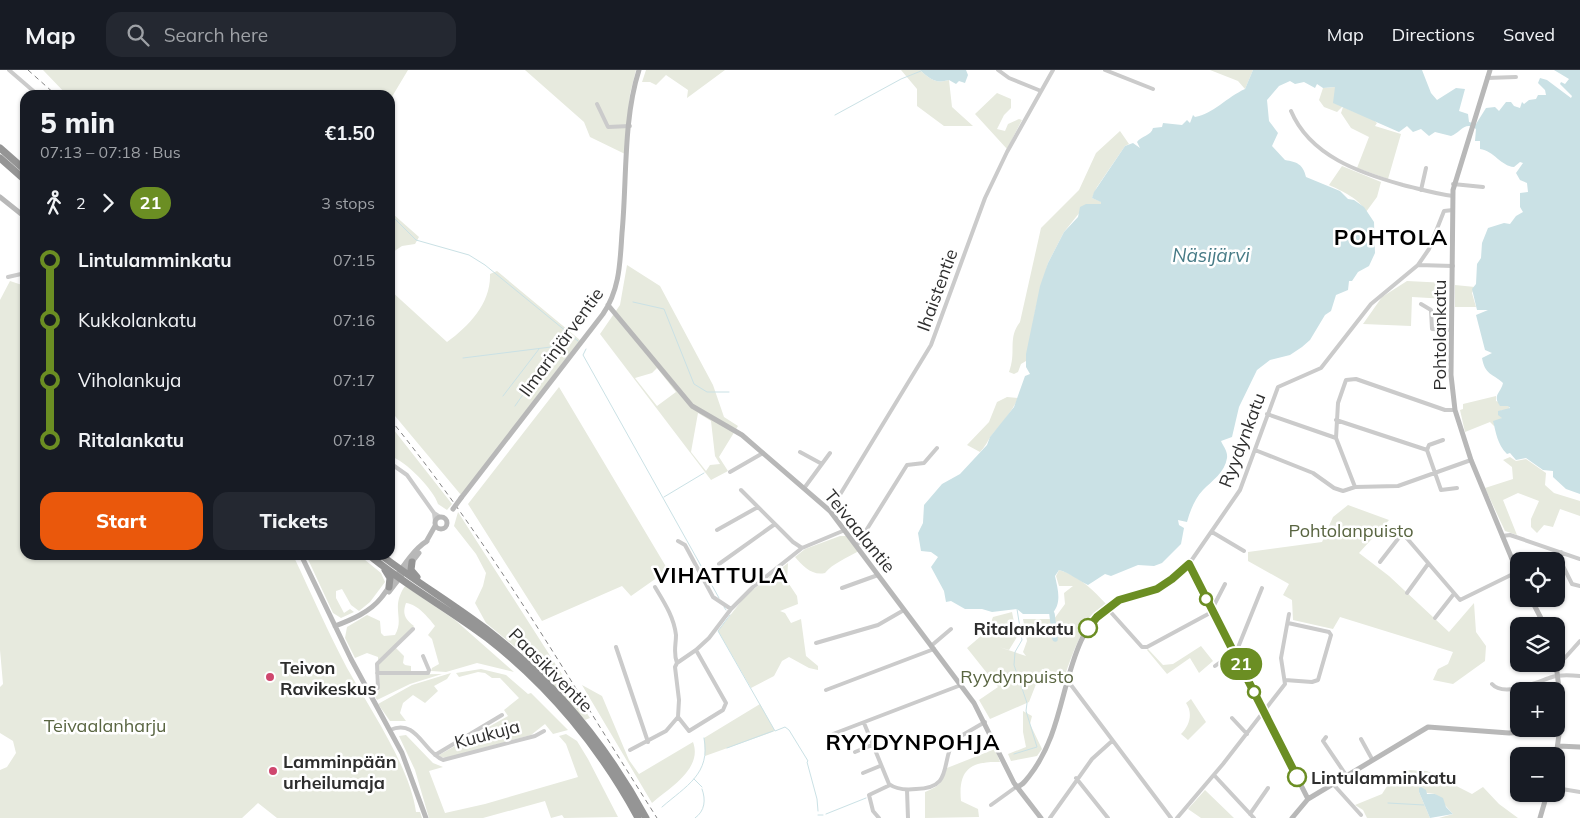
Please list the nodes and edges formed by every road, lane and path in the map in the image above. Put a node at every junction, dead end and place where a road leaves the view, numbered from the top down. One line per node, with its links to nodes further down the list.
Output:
1 (9, 70): 10 (street)
2 (639, 70): 14 (main road, Ilmarinjärventie)
3 (998, 70): 11 (street)
4 (1053, 70): 11 (street, Ihaistentie)
5 (1105, 70): 9 (street)
6 (1490, 70): 8 (main road, Pohtolankatu)
7 (1516, 77): 8 (street)
8 (1487, 78): 20 (main road, Pohtolankatu)
9 (1153, 89)
10 (32, 90)
11 (1041, 90): 55 (street, Ihaistentie)
12 (597, 104): 14 (street)
13 (1291, 111): 22 (street)
14 (630, 126): 32 (main road, Ilmarinjärventie)
15 (0, 148): 17 (highway)
16 (0, 158): 19 (highway)
17 (20, 166)
18 (1426, 168): 22 (street)
19 (20, 176)
20 (1453, 184): 21 (street); 23 (main road, Pohtolankatu)
21 (1483, 187)
22 (1421, 190): 23 (street)
23 (1452, 196): 25 (main road, Pohtolankatu)
24 (0, 197): 26 (main road)
25 (1453, 210): 27 (street, Ryydynkatu); 28 (main road, Pohtolankatu)
26 (20, 213)
27 (1418, 265): 28 (street); 35 (street, Ryydynkatu)
28 (1452, 266): 33 (main road, Pohtolankatu)
29 (20, 274): 30 (street)
30 (8, 277)
31 (1421, 304): 33 (street)
32 (608, 306): 43 (main road, Teivaalantie); 56 (main road, Ilmarinjärventie, bridge)
33 (1451, 330): 34 (main road, Pohtolankatu)
34 (1455, 410): 36 (street); 45 (main road, Pohtolankatu)
35 (1267, 414): 37 (street); 40 (street, Ryydynkatu)
36 (1336, 420): 37 (street); 41 (street)
37 (1336, 438): 51 (street)
38 (1443, 440): 41 (street)
39 (937, 448): 64 (street)
40 (1255, 450): 51 (street); 60 (street, Ryydynkatu)
41 (1427, 450): 49 (street)
42 (800, 452): 46 (street)
43 (763, 453): 48 (street); 50 (main road, Teivaalantie)
44 (830, 453): 46 (street)
45 (1471, 460): 49 (street); 61 (main road, Pohtolankatu)
46 (822, 464): 50 (street)
47 (395, 466): 56 (street)
48 (730, 472)
49 (1435, 473): 51 (street); 52 (street)
50 (805, 487): 55 (main road, Teivaalantie)
51 (1355, 487)
52 (1457, 488)
53 (741, 490): 54 (street)
54 (758, 507): 57 (street); 58 (street)
55 (830, 511): 59 (main road, Teivaalantie)
56 (440, 520): 62 (main road, Ilmarinjärventie)
57 (775, 524): 65 (street); 77 (street)
58 (717, 530)
59 (845, 530): 64 (main road, Teivaalantie); 65 (street)
60 (1212, 532): 66 (street); 78 (street, Ryydynkatu)
61 (1501, 536): 67 (street); 69 (main road, Pohtolankatu)
62 (427, 541): 75 (main road, Ilmarinjärventie); 81 (main road, Ilmarinjärventie)
63 (678, 541): 95 (street)
64 (857, 545): 82 (main road, Teivaalantie)
65 (802, 548): 95 (street)
66 (1244, 551)
67 (1561, 552)
68 (1565, 553): 70 (street)
69 (1510, 556)
70 (1580, 559)
71 (303, 560): 101 (main road)
72 (375, 560): 86 (highway)
73 (378, 560): 81 (highway)
74 (386, 560): 81 (highway)
75 (412, 562): 81 (main road, Ilmarinjärventie); 90 (highway)
76 (1380, 562): 79 (street)
77 (719, 564)
78 (1189, 564): 94 (main road, Ryydynkatu); 97 (main road)
79 (1428, 564): 91 (street); 92 (street)
80 (1565, 570): 85 (street)
81 (401, 574): 86 (main road); 90 (highway, Paasikiventie); 93 (main road); 166 (highway, Paasikiventie)
82 (878, 575): 88 (street); 96 (main road, Teivaalantie)
83 (1510, 578): 92 (street)
84 (1225, 584): 97 (street)
85 (1580, 586)
86 (389, 587): 93 (main road)
87 (655, 587): 112 (street)
88 (842, 588)
89 (1262, 588): 109 (street)
90 (436, 593): 167 (highway, Paasikiventie)
91 (1407, 593)
92 (1453, 595): 99 (street)
93 (380, 598): 101 (main road)
94 (1107, 608): 97 (street); 120 (main road, Ryydynkatu)
95 (731, 609): 108 (street)
96 (904, 610): 105 (street); 107 (main road, Teivaalantie)
97 (1212, 610): 109 (main road)
98 (1289, 614): 100 (street)
99 (1435, 618)
100 (1288, 623): 118 (street); 118 (street)
101 (335, 626): 124 (main road)
102 (413, 629): 115 (street)
103 (951, 629): 107 (street)
104 (1580, 641): 111 (street)
105 (816, 643)
106 (616, 647): 140 (street)
107 (932, 648): 122 (main road, Teivaalantie); 123 (street)
108 (696, 650): 112 (street); 127 (street)
109 (1234, 652): 113 (street); 125 (main road)
110 (423, 656): 115 (street)
111 (1565, 658)
112 (677, 663): 127 (street)
113 (1214, 666)
114 (1557, 672): 116 (main road)
115 (377, 673): 124 (street)
116 (1558, 676): 117 (street); 119 (main road); 121 (street)
117 (1580, 676)
118 (1285, 680): 125 (street)
119 (1559, 682)
120 (1067, 684): 139 (street); 155 (main road, Ryydynkatu)
121 (1492, 684)
122 (960, 685): 129 (street); 130 (main road, Teivaalantie)
123 (826, 690)
124 (369, 695): 131 (main road)
125 (1264, 712): 135 (street); 160 (main road)
126 (502, 715): 146 (street)
127 (678, 718): 140 (street)
128 (1232, 718): 135 (street)
129 (864, 722): 134 (street); 141 (street)
130 (985, 722): 155 (main road, Teivaalantie); 157 (street)
131 (390, 730): 146 (street, Kuukuja); 165 (main road)
132 (544, 731): 146 (street, Kuukuja)
133 (1510, 733): 147 (main road)
134 (833, 734)
135 (1247, 734): 150 (street)
136 (1326, 737): 151 (street)
137 (1559, 737): 142 (main road)
138 (1361, 739): 147 (street)
139 (1112, 741): 152 (street); 173 (street)
140 (648, 742): 144 (street)
141 (872, 746): 145 (street); 148 (street)
142 (1558, 746): 143 (main road)
143 (1580, 747)
144 (630, 750)
145 (854, 752)
146 (436, 755)
147 (1372, 759): 151 (main road)
148 (880, 766): 149 (street); 154 (street)
149 (863, 774)
150 (1214, 775): 163 (street); 174 (street)
151 (1346, 775): 153 (main road)
152 (1076, 778): 171 (street); 172 (street)
153 (1333, 784): 160 (main road); 164 (street)
154 (890, 785): 157 (street); 168 (street)
155 (1016, 787): 162 (street); 170 (main road, Teivaalantie)
156 (1268, 788): 163 (street)
157 (907, 790): 169 (street)
158 (1565, 790): 159 (street)
159 (1580, 792)
160 (1308, 799): 176 (main road)
161 (1544, 802): 177 (main road)
162 (992, 805)
163 (1250, 814): 175 (street)
164 (1361, 815)
165 (426, 818)
166 (638, 818)
167 (646, 818)
168 (879, 818)
169 (908, 818)
170 (1041, 818)
171 (1050, 818)
172 (1108, 818)
173 (1171, 818)
174 (1177, 818)
175 (1254, 818)
176 (1292, 818)
177 (1540, 818)

